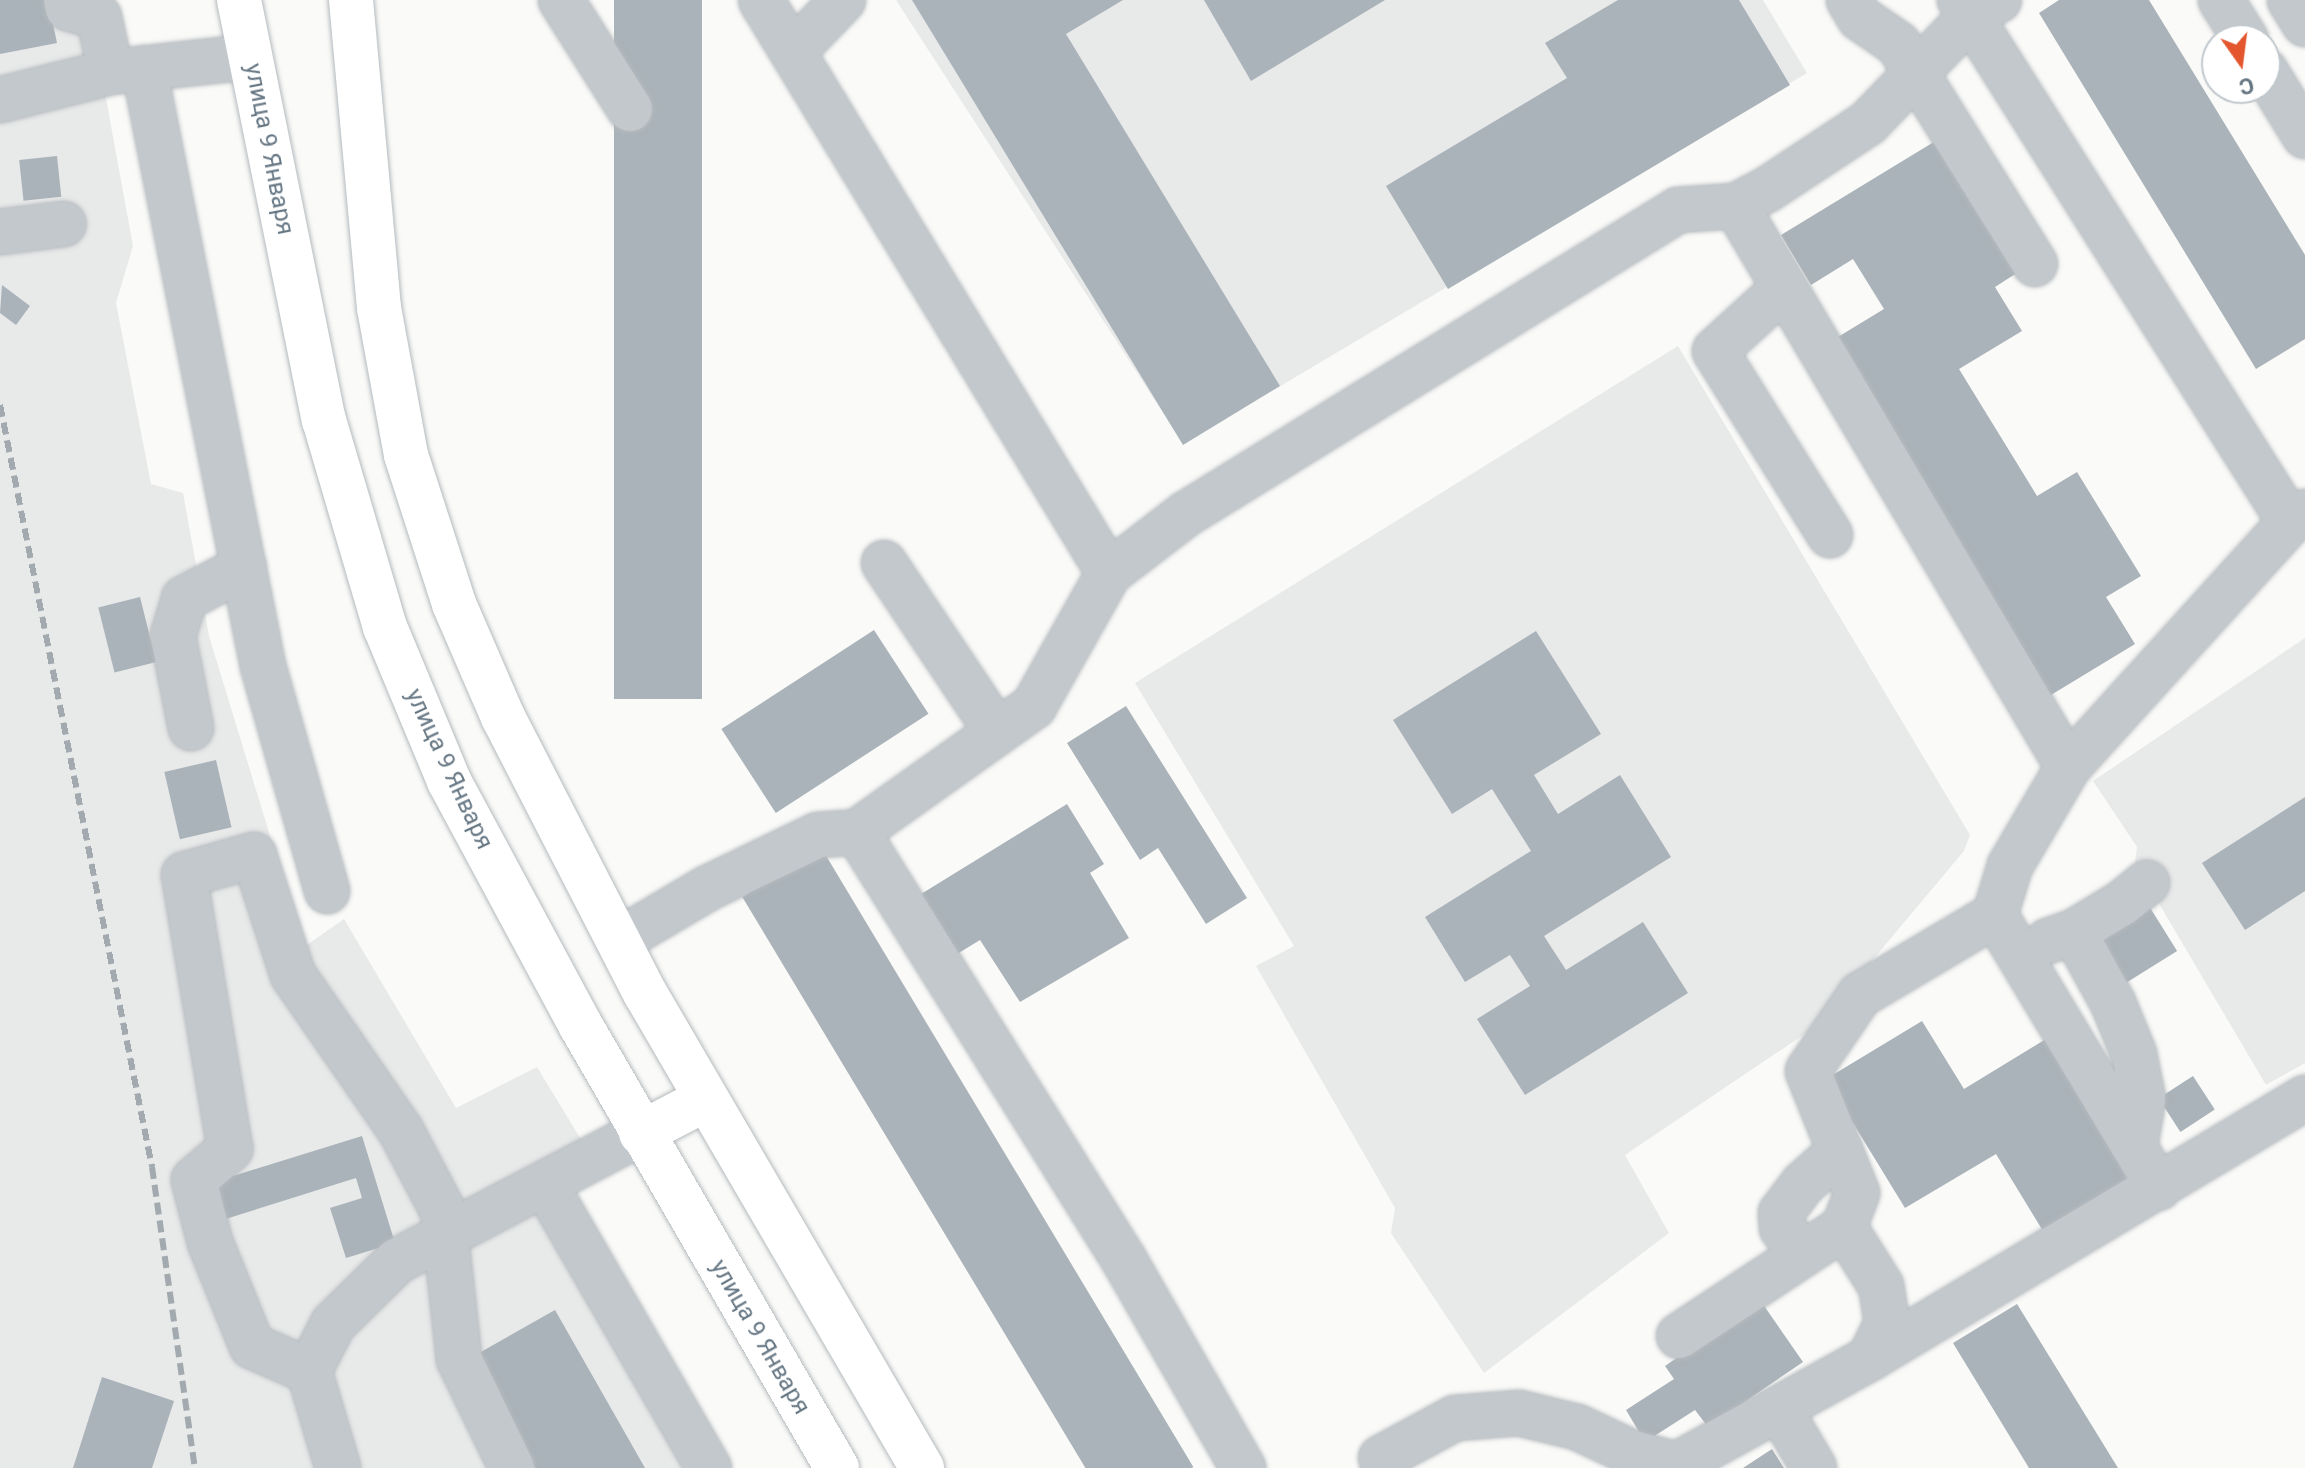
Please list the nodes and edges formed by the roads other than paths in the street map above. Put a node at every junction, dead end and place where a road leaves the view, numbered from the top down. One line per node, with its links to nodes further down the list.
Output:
1 (66, 0): 13 (lane)
2 (239, 0): 12 (main road, улица 9 Января)
3 (351, 0): 37 (main road)
4 (561, 0): 17 (lane)
5 (761, 0): 11 (lane)
6 (843, 0): 11 (lane)
7 (1849, 0): 14 (lane)
8 (2290, 0): 10 (lane)
9 (1977, 5): 14 (lane); 24 (lane)
10 (2305, 24)
11 (793, 52): 28 (lane)
12 (250, 57): 13 (lane); 41 (main road, улица 9 Января)
13 (127, 70): 16 (lane); 27 (lane)
14 (1915, 74): 19 (lane); 22 (lane)
15 (2281, 97): 18 (lane)
16 (0, 100)
17 (630, 109)
18 (2305, 136)
19 (1736, 206): 23 (lane); 28 (lane)
20 (63, 224): 21 (lane)
21 (0, 232)
22 (2035, 264)
23 (1784, 288): 25 (lane); 31 (lane)
24 (2297, 517): 31 (lane)
25 (1830, 535)
26 (884, 563): 30 (lane)
27 (244, 567): 29 (lane); 34 (lane)
28 (1109, 573): 30 (lane)
29 (191, 728)
30 (997, 732): 32 (lane)
31 (2068, 767): 35 (lane)
32 (857, 832): 37 (lane); 60 (lane)
33 (2147, 883): 36 (lane)
34 (327, 891)
35 (1995, 915): 38 (lane); 43 (lane)
36 (2074, 932): 38 (lane); 42 (lane)
37 (618, 941): 40 (main road)
38 (2019, 950): 42 (lane)
39 (2305, 1098): 45 (lane)
40 (706, 1099): 41 (main road); 59 (main road)
41 (641, 1133): 44 (lane); 58 (main road, улица 9 Января)
42 (2135, 1147): 45 (lane)
43 (1840, 1151): 46 (lane); 48 (lane)
44 (546, 1186): 47 (lane); 57 (lane)
45 (2159, 1188): 50 (lane)
46 (1844, 1227): 48 (lane); 50 (lane)
47 (446, 1236): 51 (lane); 51 (lane); 56 (lane)
48 (1803, 1254): 49 (lane)
49 (1679, 1336)
50 (1870, 1358): 52 (lane)
51 (309, 1371): 55 (lane)
52 (1780, 1410): 54 (lane); 61 (lane)
53 (1377, 1465): 54 (lane)
54 (1674, 1466)
55 (338, 1468)
56 (512, 1468)
57 (709, 1468)
58 (837, 1468)
59 (922, 1468)
60 (1243, 1468)
61 (1814, 1468)

